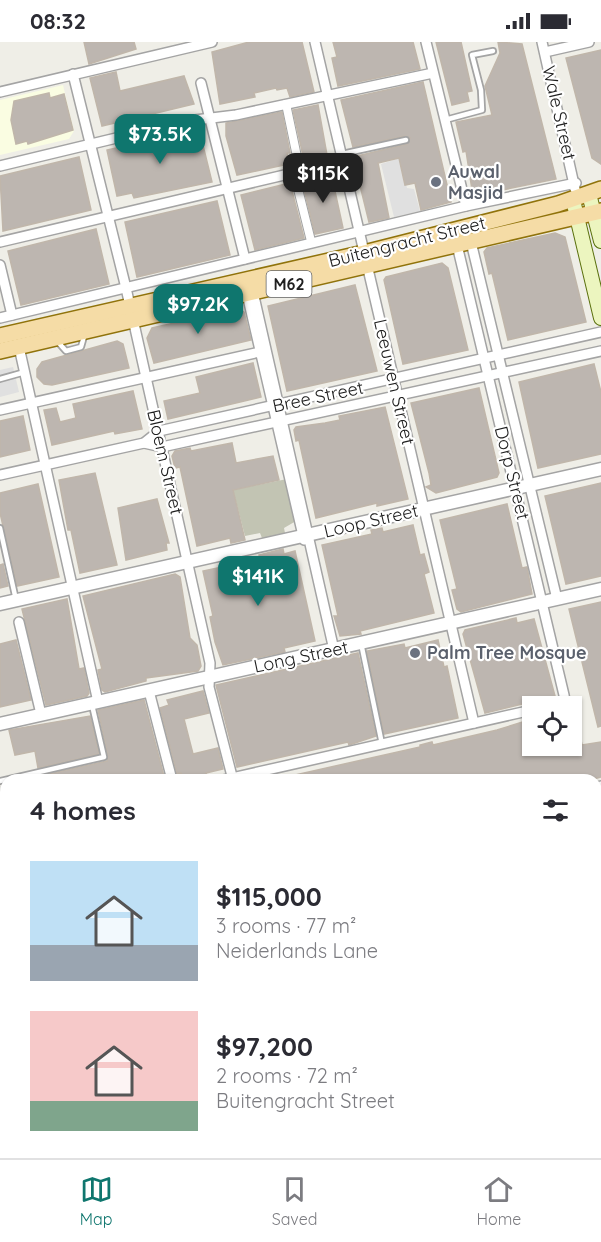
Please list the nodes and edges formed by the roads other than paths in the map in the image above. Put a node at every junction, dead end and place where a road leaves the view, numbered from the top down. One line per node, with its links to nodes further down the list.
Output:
1 (212, 42): 6 (street)
2 (315, 42): 13 (street, Leeuwen Street)
3 (426, 42): 9 (street)
4 (542, 42): 8 (street, Wale Street)
5 (589, 42): 8 (street)
6 (194, 44): 10 (street)
7 (493, 51): 16 (lane)
8 (545, 52): 22 (street, Wale Street)
9 (433, 73): 13 (street); 16 (street)
10 (74, 74): 12 (street); 18 (street, Bloem Street)
11 (201, 83): 15 (street)
12 (0, 92)
13 (327, 95): 14 (street); 19 (street, Leeuwen Street)
14 (286, 104): 15 (street); 21 (street)
15 (209, 119): 18 (street); 23 (street)
16 (445, 120): 26 (street)
17 (406, 140): 19 (lane)
18 (91, 144): 20 (street); 29 (street, Bloem Street)
19 (343, 158): 21 (street); 30 (street, Leeuwen Street)
20 (0, 166)
21 (297, 172): 23 (street); 31 (street)
22 (576, 183): 24 (street, Wale Street); 25 (street, Wale Street); 26 (street, Buitengracht Street)
23 (227, 189): 29 (street); 35 (street)
24 (595, 191): 25 (main road, Buitengracht Street / M62); 27 (main road)
25 (573, 200): 28 (main road, Wale Street); 36 (main road, Buitengracht Street / M62)
26 (466, 206): 30 (street, Buitengracht Street)
27 (598, 211): 28 (main road, Buitengracht Street / M62); 32 (main road)
28 (577, 216): 34 (main road, Buitengracht Street / M62); 43 (main road, Wale Street)
29 (108, 217): 33 (street); 38 (street, Bloem Street)
30 (359, 232): 35 (street, Buitengracht Street); 36 (street, Leeuwen Street)
31 (311, 241)
32 (601, 241)
33 (0, 242)
34 (464, 244): 36 (main road, Buitengracht Street / M62); 50 (street, Dorp Street); 51 (street, Dorp Street)
35 (245, 259): 38 (street, Buitengracht Street)
36 (365, 259): 39 (main road, Buitengracht Street / M62); 40 (main road, Buitengracht Street / M62); 57 (street, Leeuwen Street)
37 (0, 265): 41 (street)
38 (126, 288): 40 (street, Bloem Street); 41 (street, Buitengracht Street)
39 (250, 293): 40 (main road, Buitengracht Street / M62); 48 (street)
40 (131, 312): 45 (main road, Buitengracht Street / M62); 46 (main road, Buitengracht Street / M62); 55 (street, Bloem Street)
41 (12, 315): 42 (street, Buitengracht Street)
42 (0, 318)
43 (601, 318)
44 (601, 332): 50 (street, Bree Street)
45 (0, 336)
46 (19, 347): 47 (main road, Buitengracht Street / M62); 52 (street)
47 (0, 351)
48 (264, 351): 55 (street); 60 (street)
49 (601, 351): 53 (street, Bree Street)
50 (498, 355): 51 (street, Bree Street); 53 (street, Dorp Street)
51 (484, 358): 54 (street, Dorp Street); 57 (street, Bree Street)
52 (25, 372): 56 (lane); 59 (street)
53 (502, 373): 54 (street, Bree Street); 69 (street, Dorp Street)
54 (489, 376): 58 (street, Bree Street); 70 (street, Dorp Street)
55 (146, 377): 59 (street); 63 (street, Bloem Street)
56 (0, 379)
57 (394, 380): 58 (street, Leeuwen Street); 60 (street, Bree Street)
58 (397, 394): 62 (street, Bree Street); 71 (street, Leeuwen Street)
59 (32, 403): 61 (street); 66 (street)
60 (276, 406): 62 (street); 63 (street, Bree Street)
61 (0, 410)
62 (280, 421): 65 (street, Bree Street); 73 (street)
63 (159, 431): 64 (street, Bree Street); 65 (street, Bloem Street)
64 (144, 442): 65 (street, Bree Street); 66 (street, Bree Street)
65 (162, 447): 74 (street, Bloem Street)
66 (46, 465): 68 (street, Bree Street); 75 (street)
67 (601, 470): 69 (street, Loop Street)
68 (0, 475)
69 (530, 486): 70 (street, Loop Street); 77 (street, Dorp Street)
70 (516, 489): 71 (street, Loop Street); 79 (street, Dorp Street)
71 (424, 509): 73 (street, Loop Street); 82 (street, Leeuwen Street)
72 (0, 528): 78 (lane)
73 (306, 536): 74 (street, Loop Street); 84 (street)
74 (188, 562): 75 (street, Loop Street); 85 (street, Bloem Street)
75 (71, 588): 78 (street, Loop Street); 88 (street)
76 (601, 589): 77 (street, Long Street)
77 (557, 599): 79 (street, Long Street)
78 (16, 600): 80 (street, Loop Street)
79 (543, 602): 82 (street, Long Street); 87 (street, Dorp Street)
80 (0, 604)
81 (19, 621): 90 (street)
82 (451, 623): 83 (street, Long Street); 91 (street, Leeuwen Street)
83 (361, 644): 84 (street, Long Street); 93 (lane)
84 (331, 650): 85 (street, Long Street)
85 (210, 677): 86 (street, Long Street); 96 (street, Bloem Street)
86 (149, 691): 88 (street, Long Street); 95 (street)
87 (564, 696)
88 (95, 703): 90 (street, Long Street); 94 (lane)
89 (522, 712): 91 (street)
90 (41, 714): 92 (street, Long Street)
91 (474, 723): 93 (street)
92 (0, 724)
93 (382, 744): 97 (street)
94 (30, 774)
95 (170, 774)
96 (228, 774)
97 (251, 774)

